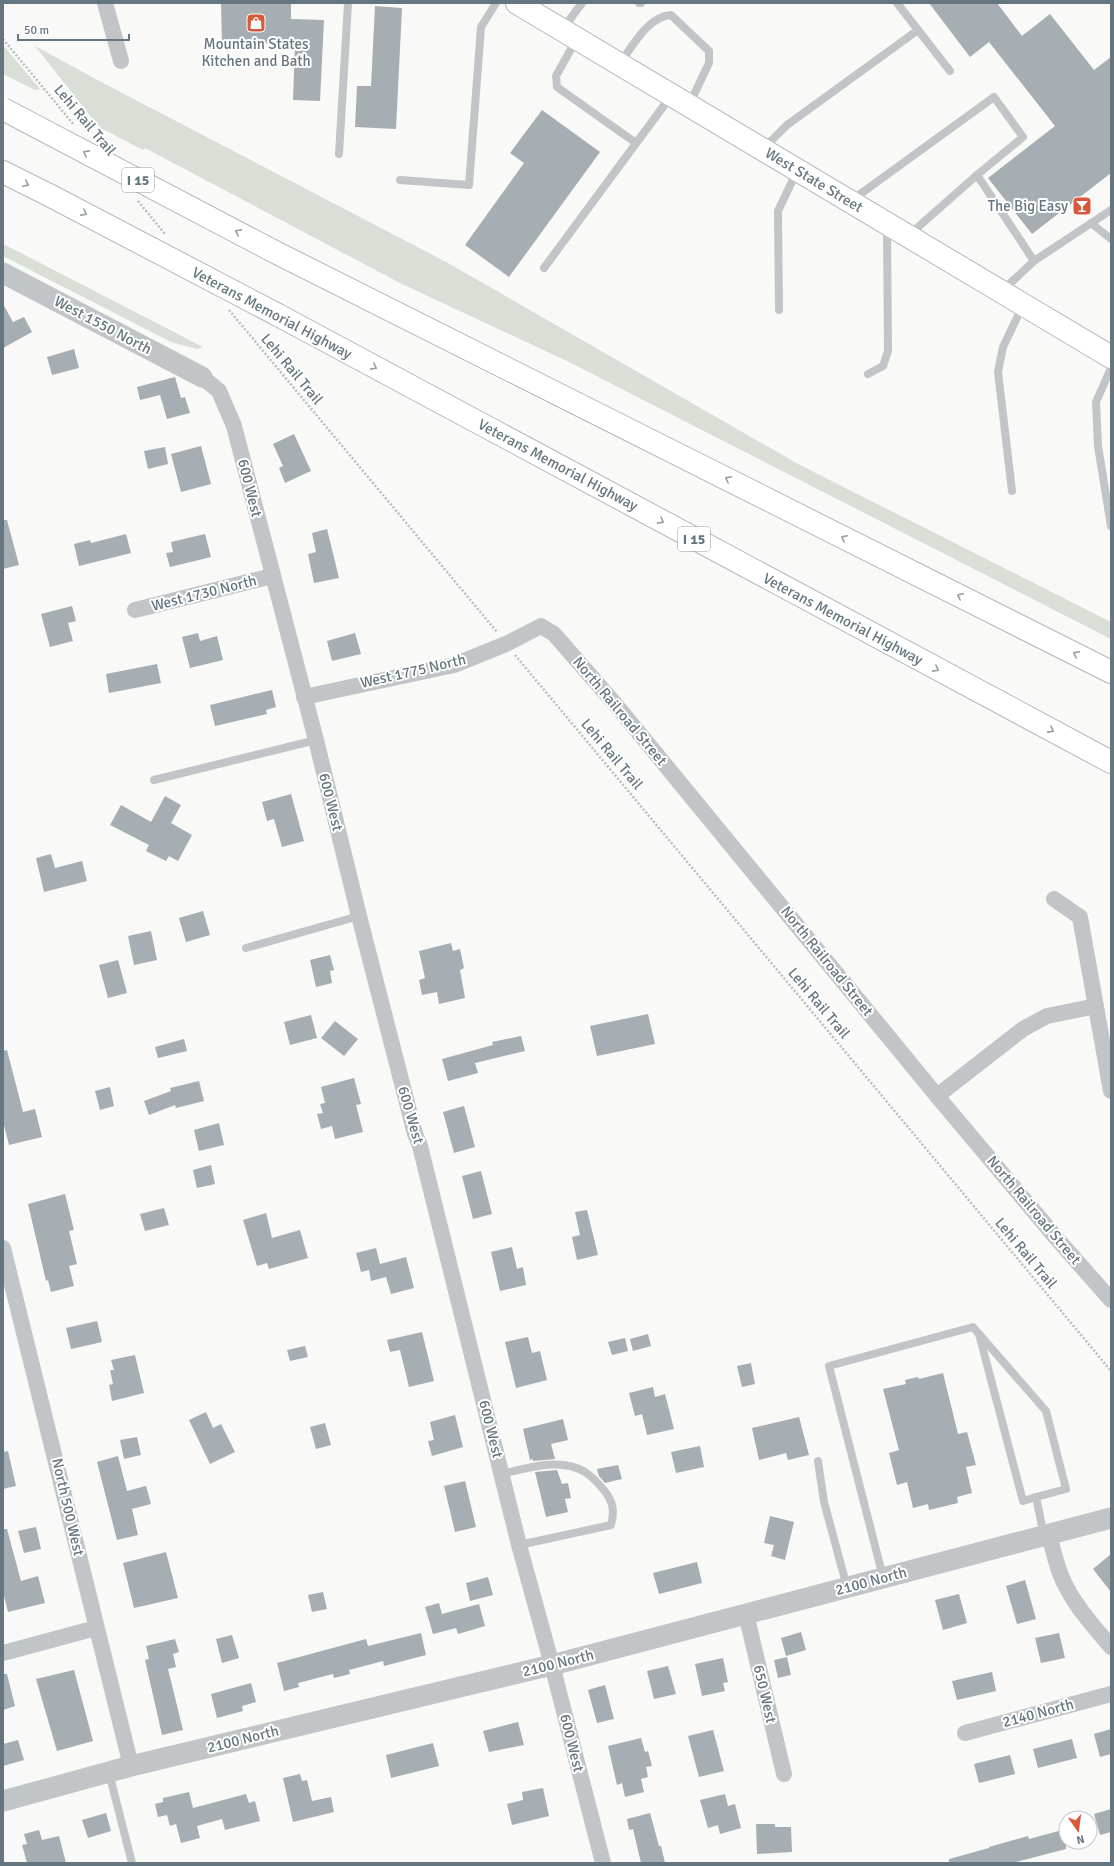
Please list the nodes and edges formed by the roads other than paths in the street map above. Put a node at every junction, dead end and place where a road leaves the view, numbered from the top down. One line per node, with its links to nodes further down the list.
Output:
1 (105, 3): 9 (street)
2 (348, 3): 16 (lane)
3 (496, 3): 20 (lane)
4 (517, 3): 8 (main road, West State Street)
5 (582, 3): 8 (lane)
6 (897, 3): 7 (lane)
7 (918, 30): 11 (lane); 15 (lane)
8 (570, 34): 10 (main road, West State Street); 14 (lane)
9 (121, 61)
10 (620, 64): 12 (main road, West State Street); 12 (lane)
11 (950, 71)
12 (680, 100): 14 (lane); 15 (main road, West State Street)
13 (3, 109): 42 (main road, I 15, one-way to 13, bridge)
14 (636, 143): 28 (lane)
15 (762, 149): 17 (main road, West State Street)
16 (339, 154)
17 (797, 170): 21 (main road, West State Street); 32 (lane)
18 (3, 172): 45 (main road, Veterans Memorial Highway / I 15, one-way to 45, bridge)
19 (977, 175): 21 (lane); 25 (lane); 27 (lane)
20 (400, 180)
21 (850, 202): 24 (main road, West State Street)
22 (1111, 210): 23 (lane)
23 (1092, 223): 26 (lane); 27 (lane)
24 (887, 224): 25 (main road, West State Street); 35 (lane)
25 (908, 236): 30 (main road, West State Street)
26 (1111, 239)
27 (1034, 261): 30 (lane)
28 (544, 268)
29 (3, 273): 36 (street, West 1550 North)
30 (1001, 291): 31 (main road, West State Street)
31 (1024, 304): 33 (main road, West State Street); 37 (lane)
32 (779, 310)
33 (1111, 356)
34 (1111, 368): 38 (lane)
35 (868, 374)
36 (202, 377): 39 (street, 600 West)
37 (1012, 491)
38 (1111, 526)
39 (272, 576): 40 (street, West 1730 North); 43 (street, 600 West)
40 (135, 610)
41 (541, 626): 43 (street, West 1775 North); 52 (street, North Railroad Street)
42 (1111, 672)
43 (304, 697): 44 (street, 600 West)
44 (316, 740): 46 (lane); 48 (street, 600 West)
45 (1111, 762)
46 (154, 780)
47 (1054, 898): 50 (street)
48 (358, 916): 49 (lane); 57 (street, 600 West)
49 (246, 948)
50 (1096, 1006): 51 (street); 52 (street)
51 (1111, 1091)
52 (937, 1096): 54 (street, North Railroad Street)
53 (3, 1248): 65 (street, North 500 West)
54 (1111, 1300)
55 (978, 1332): 58 (lane); 58 (lane); 62 (lane)
56 (818, 1461): 63 (lane)
57 (502, 1474): 61 (street, 600 West); 61 (lane)
58 (1036, 1497): 60 (lane)
59 (1111, 1518): 60 (street, 2100 North)
60 (1046, 1535): 62 (street, 2100 North); 66 (street)
61 (519, 1545): 68 (street, 600 West)
62 (883, 1578): 63 (street, 2100 North)
63 (847, 1588): 64 (street, 2100 North)
64 (746, 1614): 68 (street, 2100 North); 73 (street, 650 West)
65 (96, 1628): 67 (street); 71 (street, North 500 West)
66 (1111, 1647)
67 (3, 1653)
68 (552, 1665): 71 (street, 2100 North); 76 (street, 600 West)
69 (1111, 1694): 70 (street, 2140 North)
70 (964, 1733)
71 (132, 1766): 72 (street, 2100 North)
72 (108, 1772): 74 (street, 2100 North); 75 (lane)
73 (784, 1774)
74 (3, 1801)
75 (132, 1863)
76 (603, 1863)

